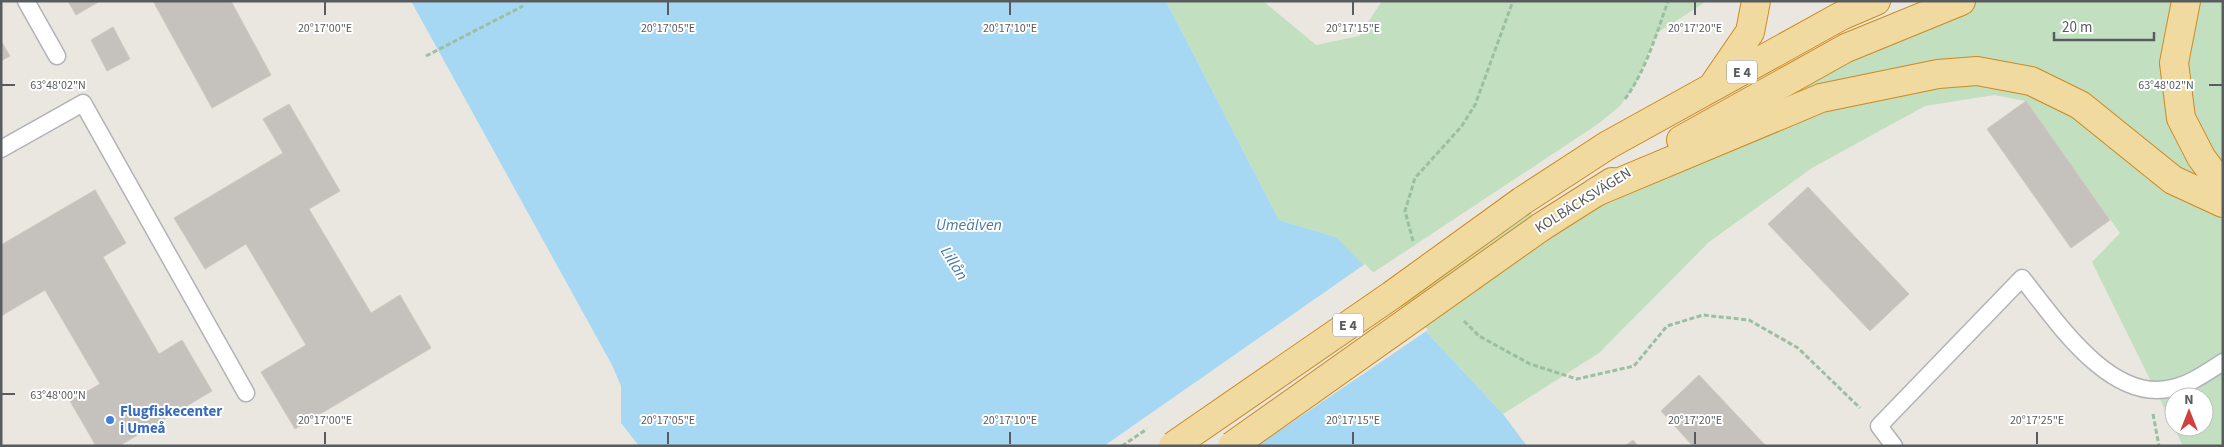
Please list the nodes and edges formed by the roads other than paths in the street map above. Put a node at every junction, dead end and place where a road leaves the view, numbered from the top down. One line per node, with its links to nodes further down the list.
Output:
1 (26, 1): 6 (lane)
2 (1756, 1): 7 (highway)
3 (1876, 1): 7 (highway, KOLBÄCKSVÄGEN / E 4)
4 (1962, 1): 10 (highway, KOLBÄCKSVÄGEN / E 4)
5 (2186, 1): 9 (highway)
6 (57, 56)
7 (1711, 89): 14 (highway, KOLBÄCKSVÄGEN / E 4, bridge)
8 (1, 149): 13 (lane)
9 (2223, 187)
10 (1596, 192): 11 (highway); 15 (highway, KOLBÄCKSVÄGEN / E 4, bridge)
11 (2223, 203)
12 (2223, 362): 16 (lane)
13 (246, 393)
14 (1173, 446)
15 (1232, 446)
16 (1894, 446)

